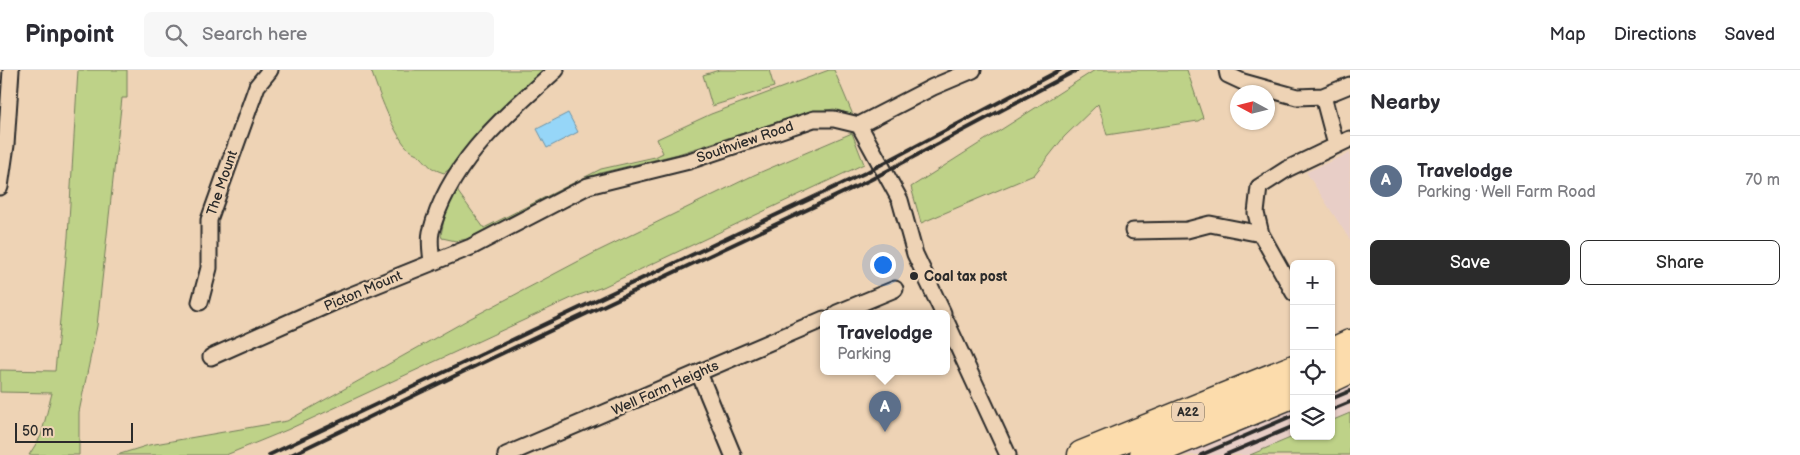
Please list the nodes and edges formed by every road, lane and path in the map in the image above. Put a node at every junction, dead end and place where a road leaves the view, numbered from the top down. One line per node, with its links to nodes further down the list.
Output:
1 (11, 70): 10 (street)
2 (270, 70): 17 (street, The Mount)
3 (556, 70): 14 (street)
4 (973, 70): 8 (street)
5 (1226, 70): 7 (street)
6 (1350, 85): 7 (street)
7 (1323, 96): 9 (street)
8 (859, 125): 11 (street, Southview Road); 19 (street)
9 (1343, 142): 13 (street)
10 (0, 187)
11 (516, 224): 14 (street, Picton Mount)
12 (1133, 231): 13 (street)
13 (1261, 234): 15 (street)
14 (432, 262): 24 (street, Picton Mount)
15 (1290, 286)
16 (895, 289): 18 (street)
17 (200, 302)
18 (844, 310)
19 (942, 310)
20 (820, 321): 27 (street, Well Farm Heights)
21 (950, 330): 32 (street)
22 (1350, 344): 23 (highway)
23 (1335, 351)
24 (211, 357)
25 (1350, 369): 28 (highway)
26 (1290, 371): 33 (highway, A22)
27 (699, 373): 30 (street, Well Farm Heights); 31 (street)
28 (1335, 376)
29 (1290, 395): 34 (highway, A22)
30 (506, 455)
31 (733, 455)
32 (1008, 455)
33 (1082, 455)
34 (1144, 455)

